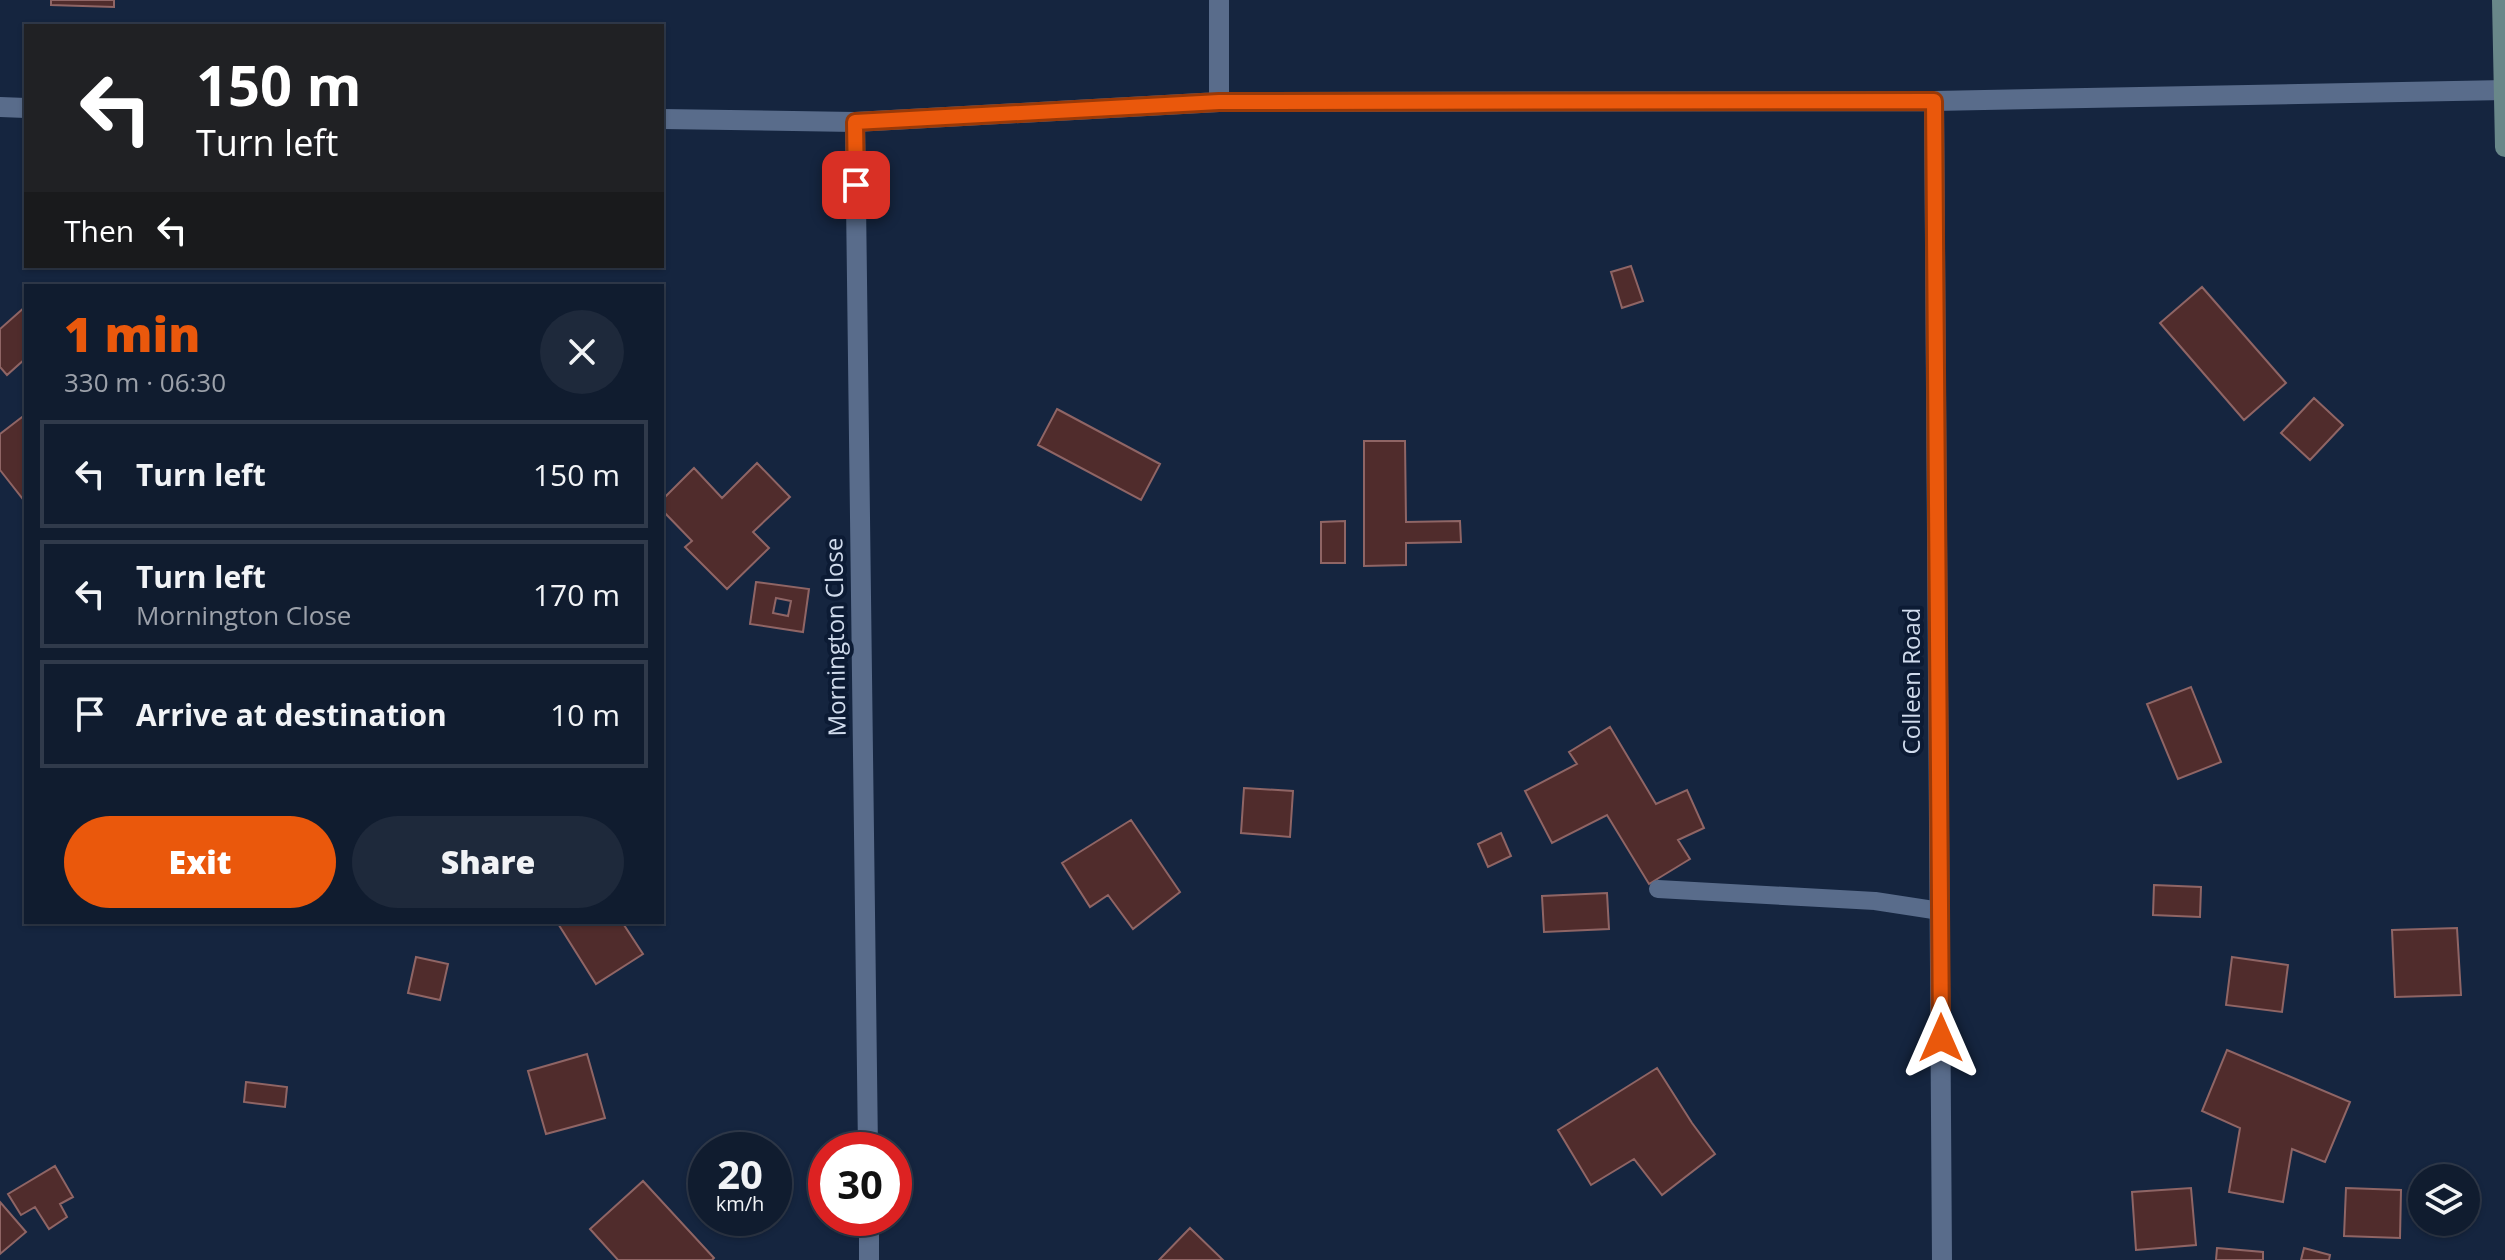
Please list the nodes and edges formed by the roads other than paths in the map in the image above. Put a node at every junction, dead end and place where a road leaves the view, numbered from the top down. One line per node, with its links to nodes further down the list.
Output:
1 (1219, 0): 5 (street)
2 (2502, 0): 3 (main road)
3 (2504, 90): 4 (street); 10 (main road)
4 (1934, 101): 5 (street); 12 (street, Colleen Road)
5 (1219, 102): 9 (street)
6 (0, 107): 7 (street)
7 (24, 108)
8 (664, 119): 9 (street)
9 (855, 122): 13 (street, Mornington Close)
10 (2505, 147)
11 (1658, 889): 12 (lane)
12 (1940, 911): 16 (street, Colleen Road)
13 (868, 1132)
14 (869, 1236): 15 (street)
15 (869, 1260)
16 (1942, 1260)

